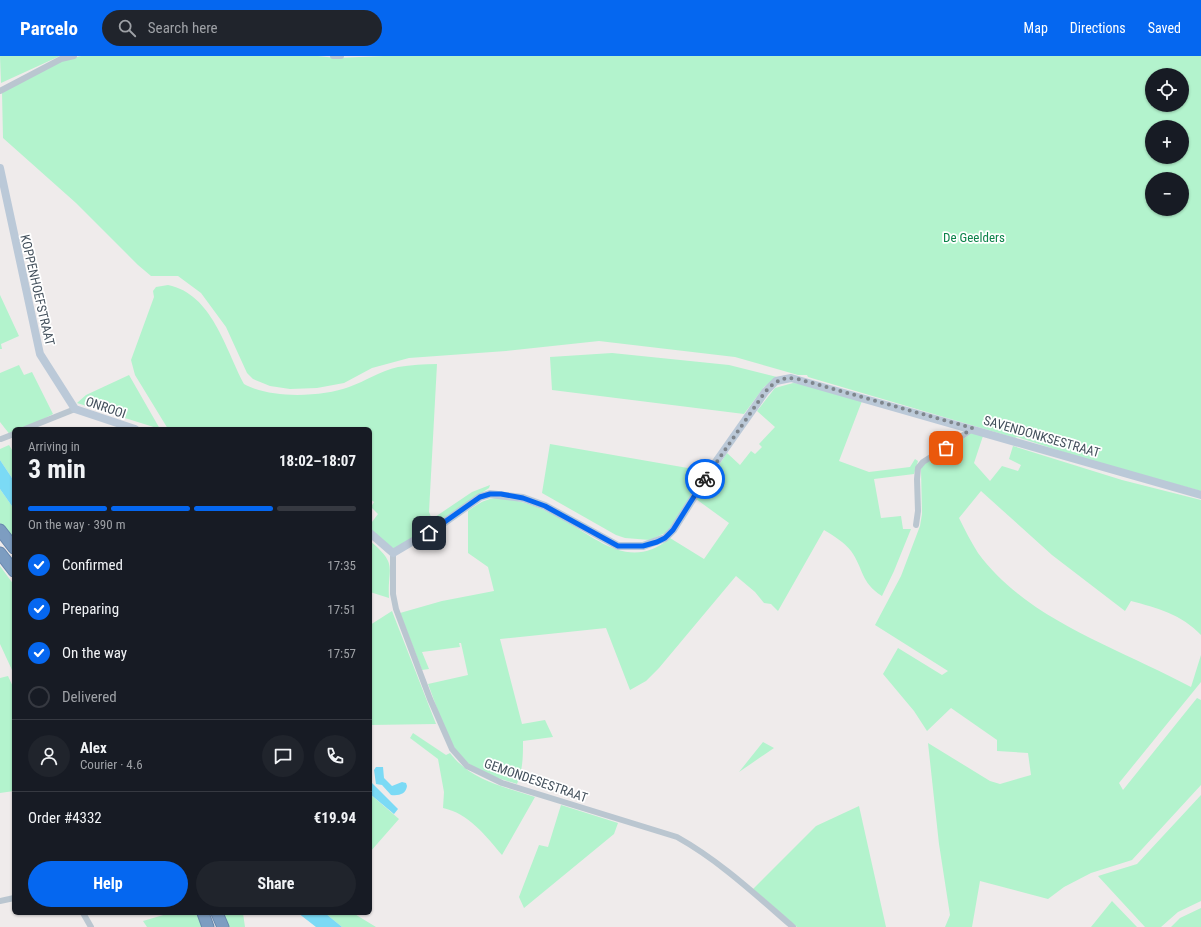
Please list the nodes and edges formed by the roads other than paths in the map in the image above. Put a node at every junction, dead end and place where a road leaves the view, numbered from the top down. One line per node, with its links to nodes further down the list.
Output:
1 (74, 56): 4 (street)
2 (333, 56): 3 (street)
3 (341, 56)
4 (0, 91)
5 (0, 168): 6 (street, KOPPENHOEFSTRAAT)
6 (75, 408): 7 (street, ONROOI); 8 (street, ONROOI)
7 (31, 427)
8 (128, 427)
9 (972, 428): 12 (street, SAVENDONKSESTRAAT); 13 (street); 18 (street, SAVENDONKSESTRAAT)
10 (12, 435): 11 (street)
11 (1, 439)
12 (1201, 495)
13 (916, 524)
14 (0, 530): 16 (highway)
15 (372, 535): 18 (street)
16 (12, 545)
17 (0, 553): 19 (highway)
18 (394, 553): 28 (street, GEMONDESESTRAAT)
19 (12, 568)
20 (12, 898): 21 (street)
21 (0, 901)
22 (84, 915): 25 (street)
23 (204, 915): 26 (highway)
24 (218, 915): 27 (highway)
25 (91, 927)
26 (208, 927)
27 (223, 927)
28 (793, 927)

